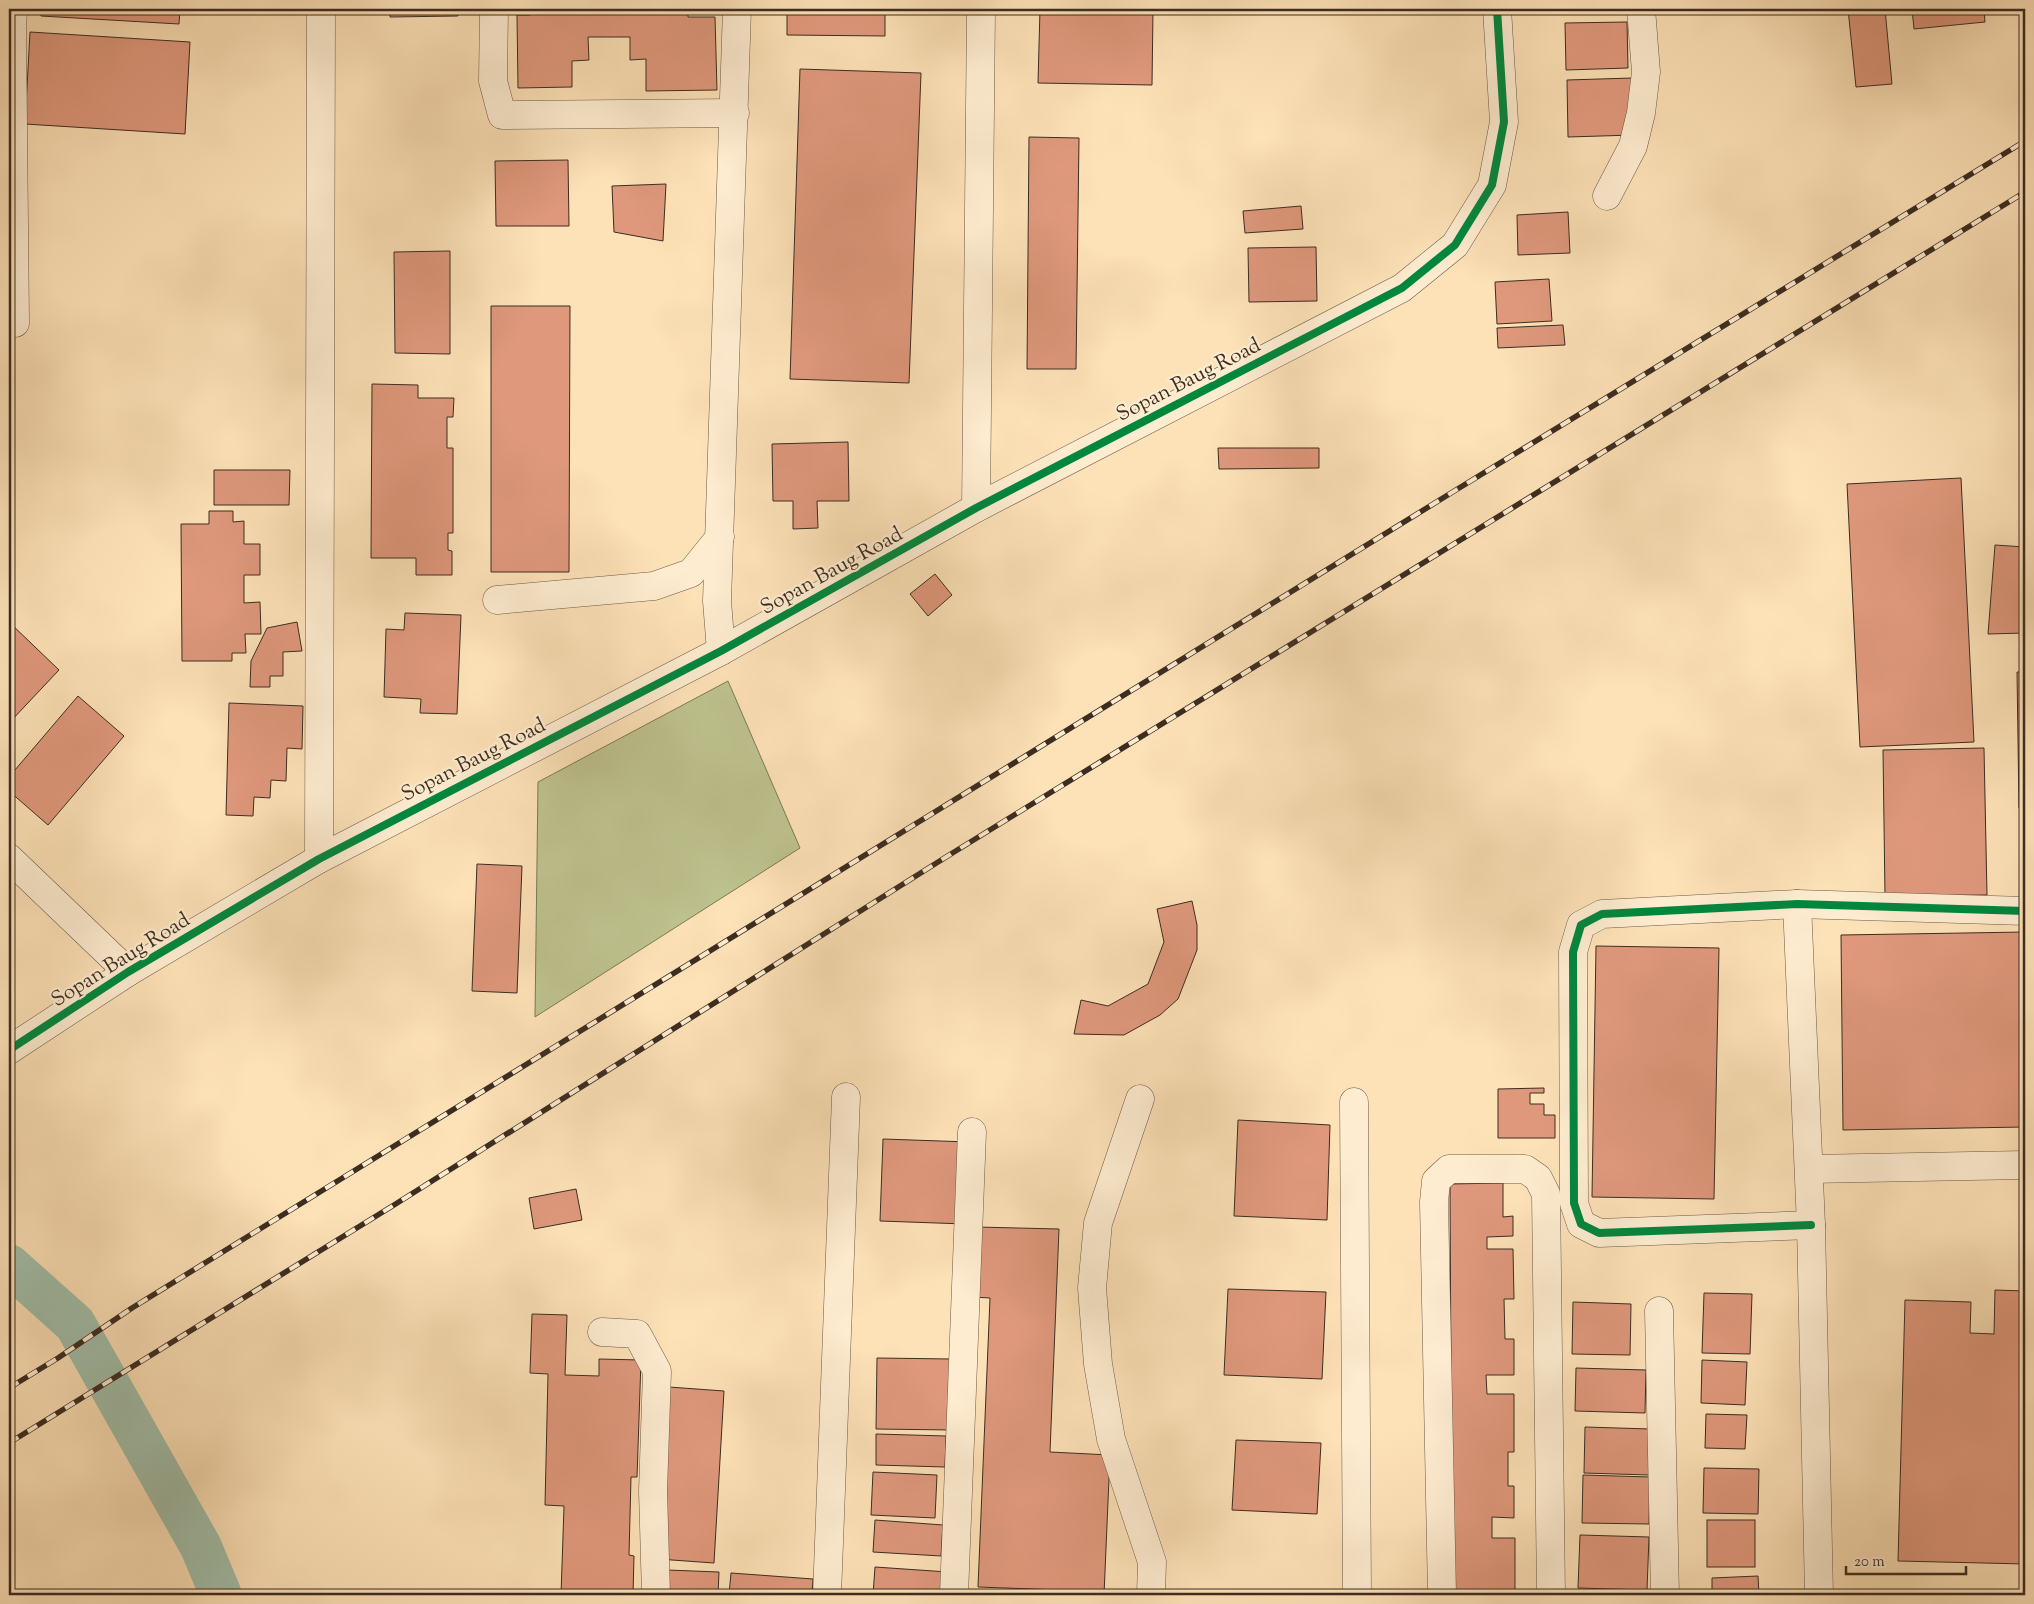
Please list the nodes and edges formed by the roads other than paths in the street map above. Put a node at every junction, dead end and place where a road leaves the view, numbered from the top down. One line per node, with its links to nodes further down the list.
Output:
1 (321, 9): 16 (street)
2 (494, 9): 8 (street)
3 (737, 9): 8 (street)
4 (981, 9): 11 (street)
5 (1498, 9): 11 (street, Sopan Baug Road)
6 (1641, 9): 9 (street)
7 (11, 23): 10 (street)
8 (735, 113): 12 (street)
9 (1607, 196)
10 (15, 322)
11 (976, 508): 14 (street, Sopan Baug Road)
12 (720, 537): 13 (street); 14 (street)
13 (498, 600)
14 (721, 651): 16 (street, Sopan Baug Road)
15 (9, 858): 19 (street, Sopan Baug Road)
16 (318, 859): 19 (street, Sopan Baug Road)
17 (1797, 904): 18 (street); 26 (street); 27 (street)
18 (2025, 911)
19 (128, 972): 20 (street, Sopan Baug Road)
20 (9, 1050)
21 (846, 1097): 31 (street)
22 (1140, 1099): 33 (street)
23 (1354, 1102): 34 (street)
24 (972, 1132): 32 (street)
25 (2025, 1165): 26 (street)
26 (1809, 1168): 27 (street)
27 (1811, 1225): 38 (street)
28 (1659, 1311): 37 (street)
29 (602, 1332): 30 (street)
30 (656, 1595)
31 (827, 1595)
32 (954, 1595)
33 (1151, 1595)
34 (1357, 1595)
35 (1442, 1595): 36 (street)
36 (1551, 1595)
37 (1665, 1595)
38 (1819, 1595)

